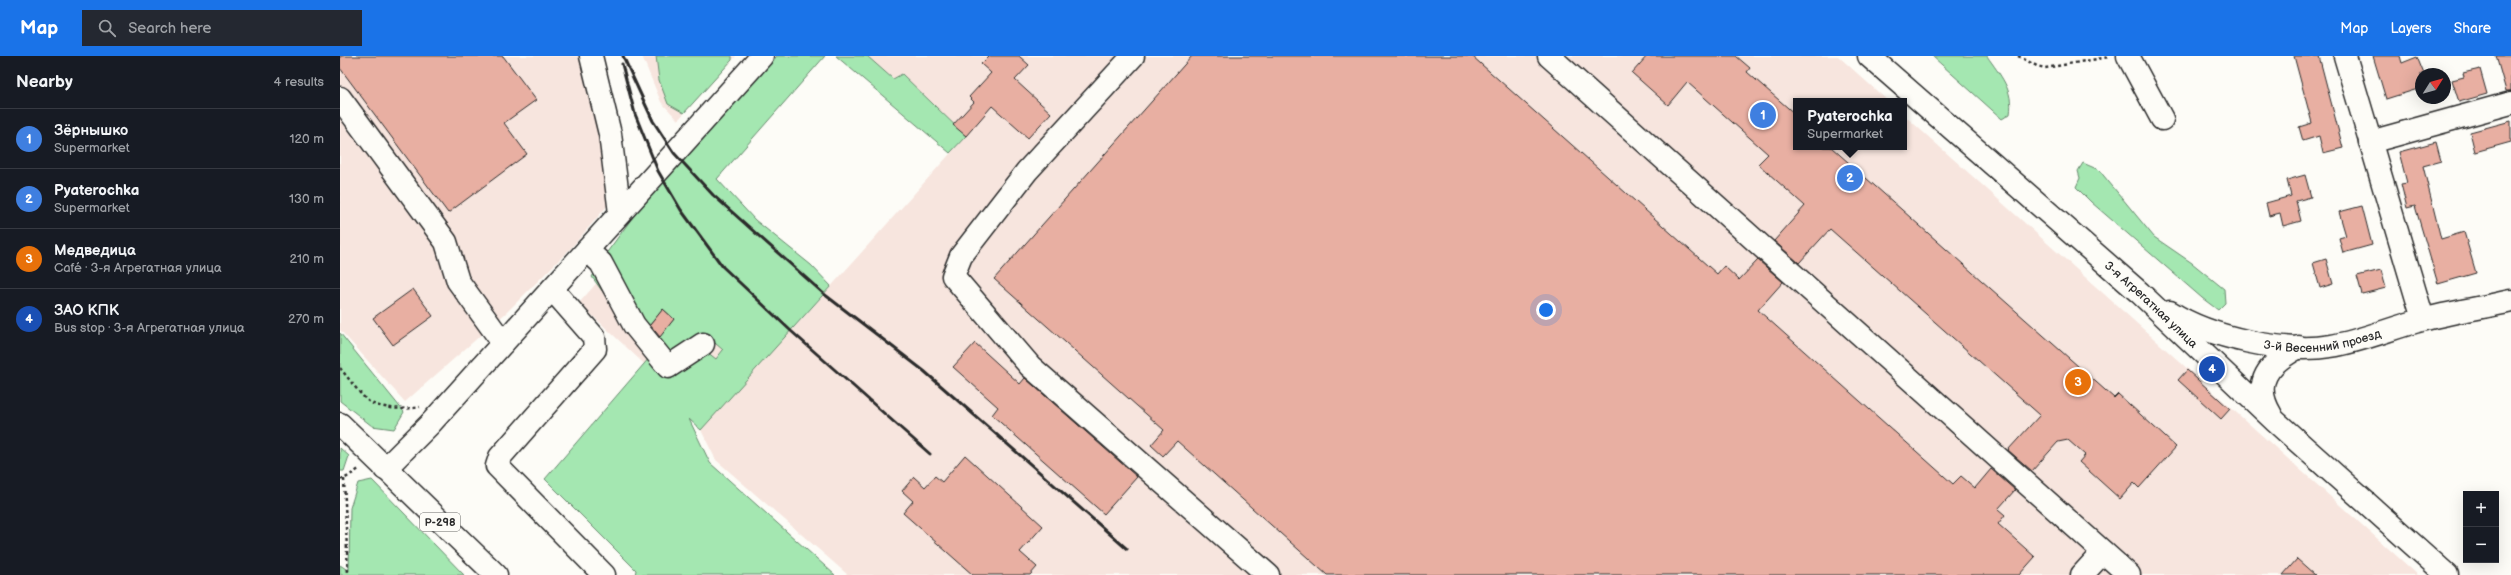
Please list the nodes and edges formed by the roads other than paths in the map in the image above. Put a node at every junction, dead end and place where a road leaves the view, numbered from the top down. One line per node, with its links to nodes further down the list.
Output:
1 (591, 56): 12 (main road)
2 (762, 56): 12 (main road)
3 (1133, 56): 27 (main road)
4 (1549, 56): 24 (main road)
5 (1869, 56): 15 (main road, 3-я Агрегатная улица)
6 (2128, 56): 10 (main road)
7 (2345, 56): 11 (main road)
8 (340, 98): 18 (main road)
9 (2511, 103): 11 (main road)
10 (2162, 119)
11 (2370, 142): 17 (main road)
12 (620, 213): 13 (main road)
13 (587, 250): 14 (main road); 19 (main road)
14 (552, 289): 18 (main road); 26 (main road)
15 (2140, 293): 20 (main road, 3-й Весенний проезд); 21 (main road, 3-я Агрегатная улица)
16 (2510, 304): 17 (main road, 3-й Весенний проезд)
17 (2423, 319): 20 (main road, 3-й Весенний проезд)
18 (503, 343): 23 (main road)
19 (704, 344)
20 (2299, 347): 21 (main road)
21 (2275, 421): 30 (main road, 3-я Агрегатная улица)
22 (340, 424): 23 (main road, Р-298)
23 (385, 469): 25 (main road, Р-298)
24 (2103, 552): 28 (main road); 29 (main road)
25 (496, 575)
26 (604, 575)
27 (1268, 575)
28 (2082, 575)
29 (2129, 575)
30 (2447, 575)

